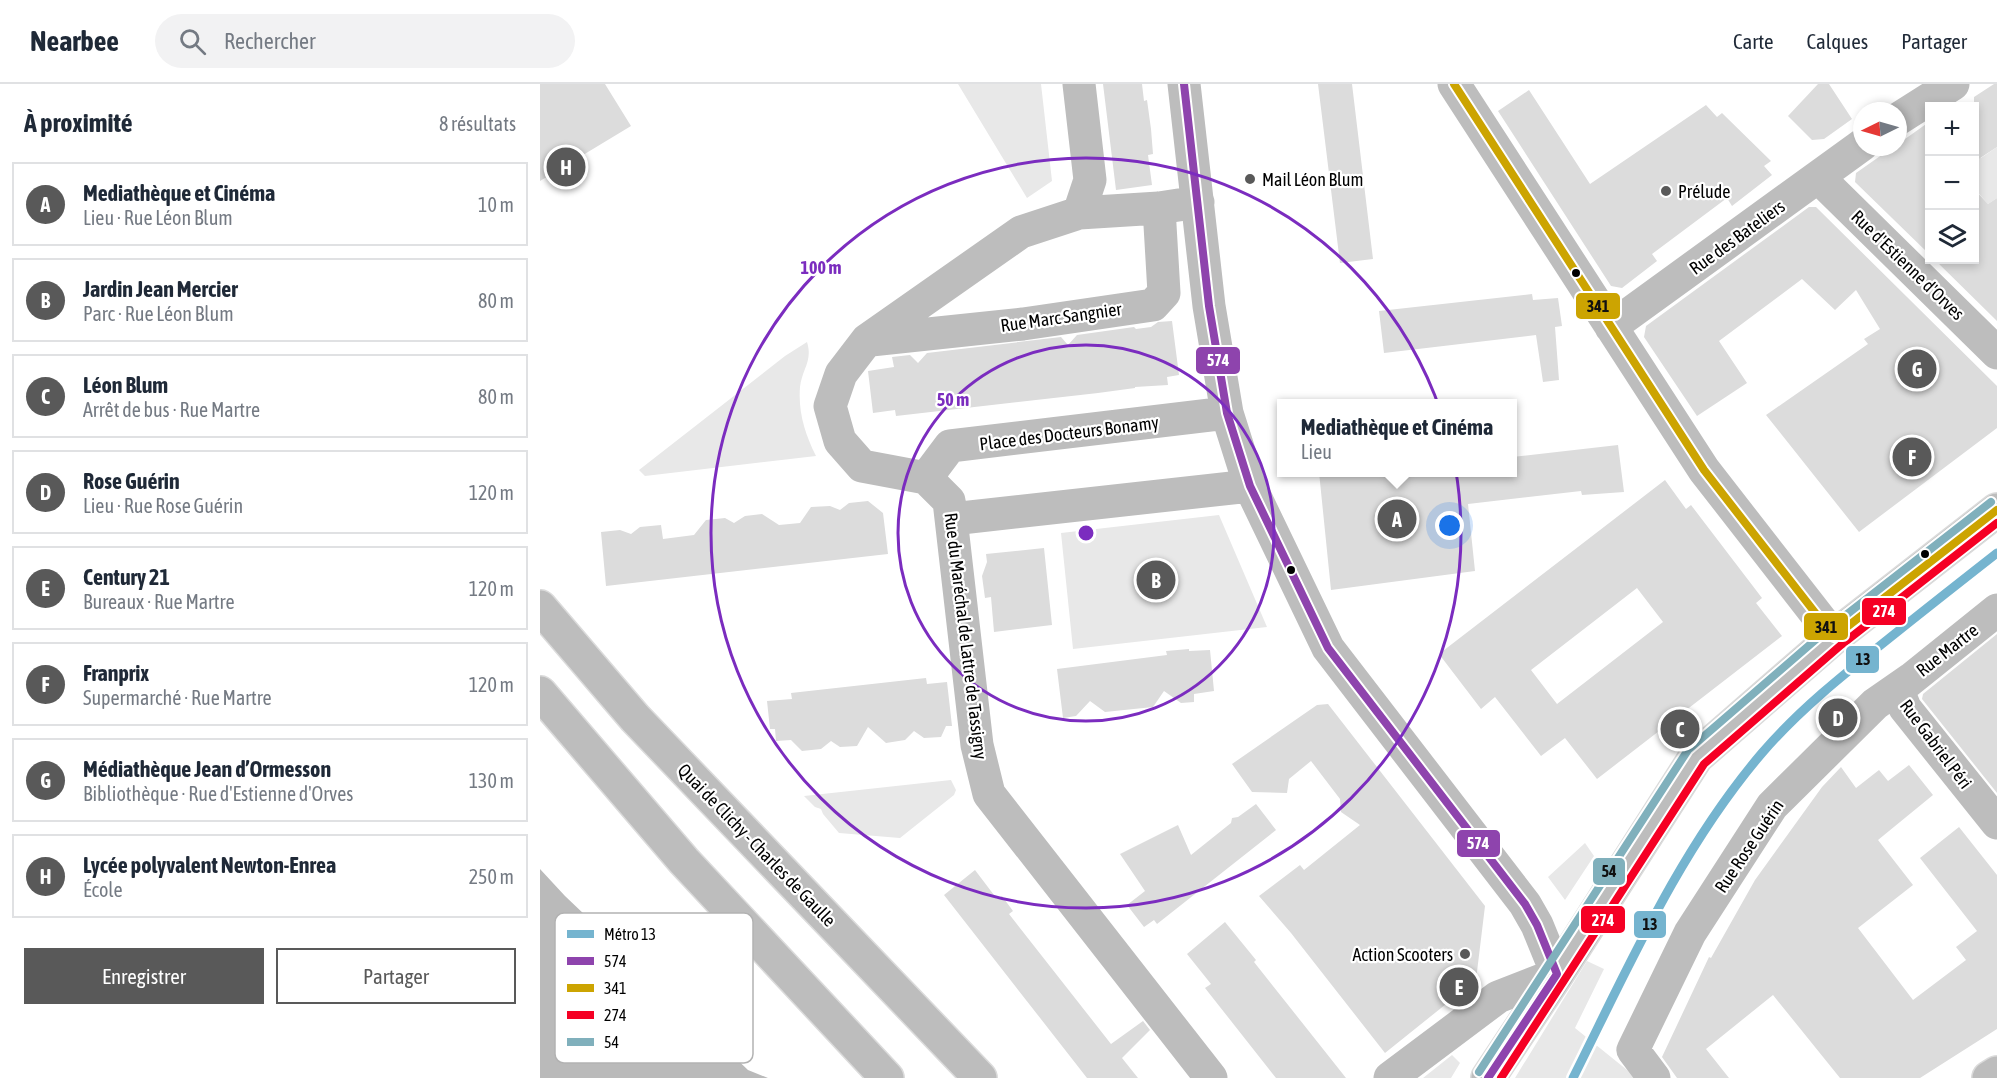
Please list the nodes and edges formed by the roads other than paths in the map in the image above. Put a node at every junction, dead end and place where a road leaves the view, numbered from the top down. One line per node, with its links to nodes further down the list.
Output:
1 (1079, 84): 10 (street)
2 (1184, 84): 8 (street)
3 (1454, 84): 11 (street)
4 (1953, 84): 5 (street)
5 (1907, 113)
6 (1853, 152): 7 (street, Rue des Bateliers)
7 (1819, 178): 11 (street, Rue des Bateliers); 13 (street, Rue d'Estienne d'Orves)
8 (1198, 202): 9 (street); 14 (street)
9 (1159, 208): 10 (street); 12 (street, Rue Marc Sangnier)
10 (1079, 213): 12 (street)
11 (1611, 327): 21 (street)
12 (867, 340): 15 (street)
13 (1997, 353)
14 (1227, 413): 15 (street, Place des Docteurs Bonamy); 16 (street)
15 (926, 478): 18 (street, Rue du Maréchal de Lattre de Tassigny)
16 (1250, 486): 18 (street); 27 (street)
17 (1997, 510): 21 (street)
18 (952, 519): 31 (street, Rue du Maréchal de Lattre de Tassigny)
19 (540, 607): 30 (street, Quai de Clichy - Charles de Gaulle)
20 (1997, 610): 22 (street, Rue Martre)
21 (1834, 637): 27 (street)
22 (1905, 686): 24 (street, Rue Gabriel Péri); 34 (street, Rue Rose Guérin)
23 (540, 693): 25 (street)
24 (1997, 823)
25 (733, 913)
26 (753, 935): 29 (street)
27 (1557, 974): 32 (street); 33 (street)
28 (1997, 1073): 35 (street)
29 (887, 1078)
30 (980, 1078)
31 (1211, 1078)
32 (1390, 1078)
33 (1488, 1078)
34 (1654, 1078)
35 (1989, 1078)

